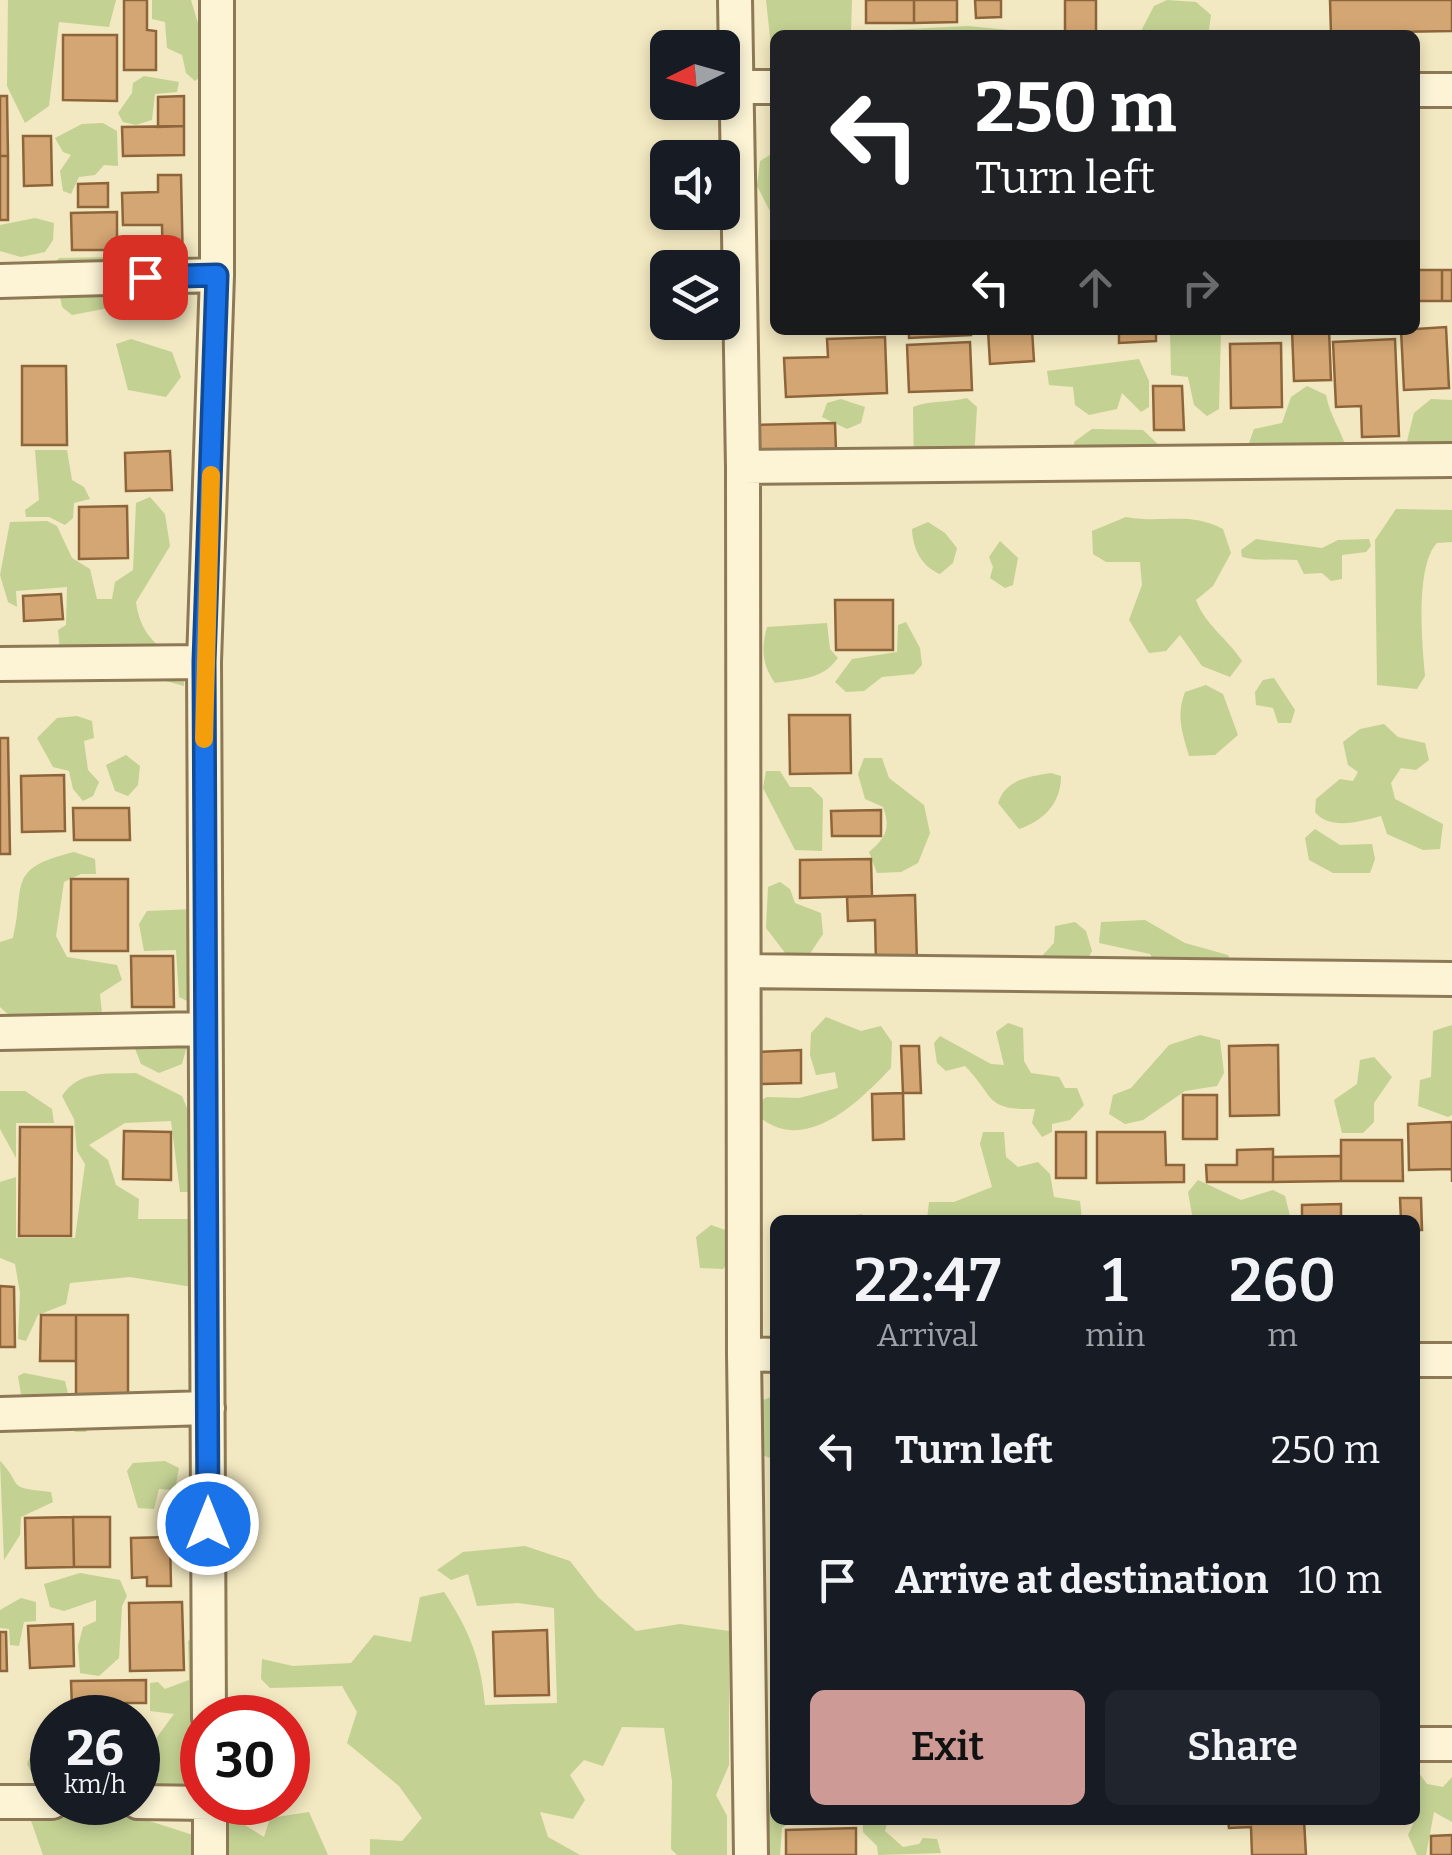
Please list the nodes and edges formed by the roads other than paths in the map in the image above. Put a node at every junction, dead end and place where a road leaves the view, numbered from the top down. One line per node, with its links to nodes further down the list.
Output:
1 (218, 0): 9 (street)
2 (735, 0): 3 (street)
3 (735, 30)
4 (740, 87): 5 (street)
5 (770, 88)
6 (1420, 90): 7 (street)
7 (1452, 90)
8 (735, 120): 12 (street)
9 (217, 275): 10 (street); 13 (street)
10 (0, 280)
11 (1452, 460): 12 (street)
12 (743, 467): 15 (street)
13 (204, 662): 14 (street); 17 (street)
14 (0, 664)
15 (744, 971): 16 (street); 19 (street)
16 (1452, 979)
17 (203, 1028): 18 (street); 22 (street)
18 (0, 1033)
19 (760, 1355): 25 (street)
20 (1420, 1360): 21 (street)
21 (1452, 1360)
22 (208, 1408): 23 (street); 24 (street)
23 (0, 1414)
24 (209, 1695)
25 (763, 1741): 32 (street)
26 (1420, 1744): 27 (street)
27 (1452, 1744)
28 (0, 1802): 29 (street)
29 (30, 1802)
30 (210, 1825): 31 (street)
31 (210, 1855)
32 (751, 1855)

